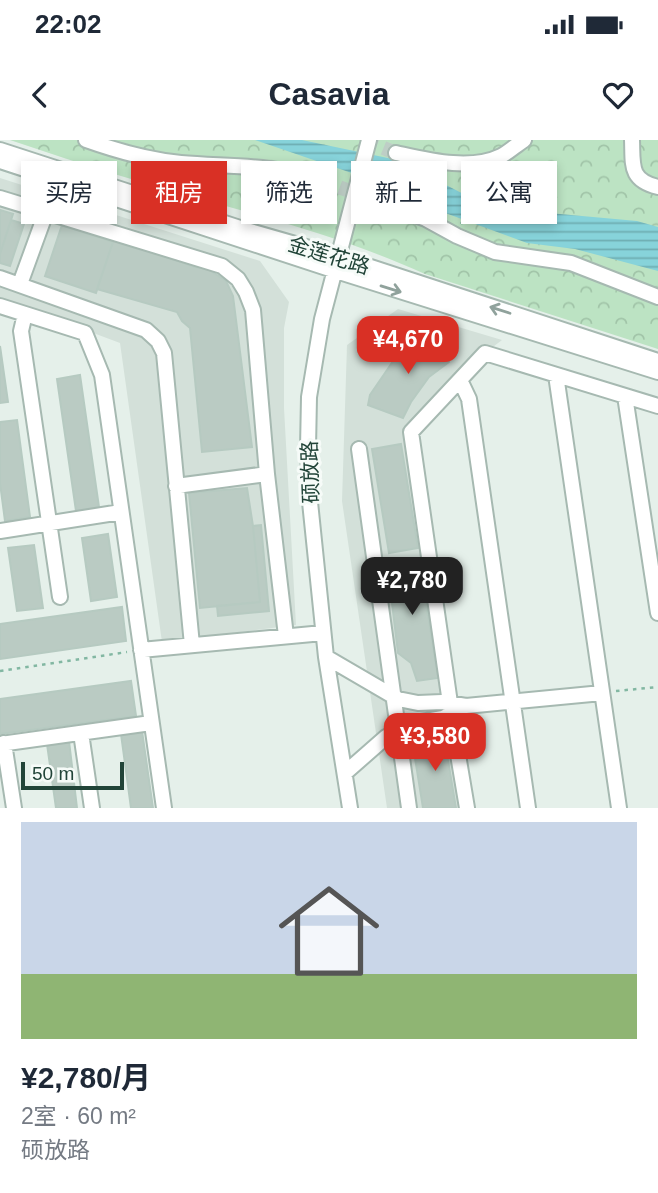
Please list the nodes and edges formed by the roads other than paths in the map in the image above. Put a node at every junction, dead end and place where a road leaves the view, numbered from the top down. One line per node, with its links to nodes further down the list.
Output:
1 (86, 140): 10 (street)
2 (369, 140): 18 (street, 硕放路)
3 (524, 140): 6 (street)
4 (632, 140): 11 (street)
5 (0, 150): 8 (street, 金莲花路)
6 (396, 153)
7 (0, 161): 9 (street, 金莲花路)
8 (26, 161)
9 (21, 166)
10 (241, 166)
11 (658, 187)
12 (117, 196): 18 (street, 金莲花路)
13 (0, 198): 14 (street)
14 (21, 204)
15 (42, 224): 20 (street)
16 (85, 224): 31 (street)
17 (435, 224): 21 (street)
18 (335, 263): 24 (street, 金莲花路, one-way to 18); 25 (street, 金莲花路, one-way to 25); 38 (street, 硕放路)
19 (0, 278): 20 (street)
20 (20, 284): 32 (street)
21 (658, 297)
22 (0, 306): 23 (street)
23 (25, 314): 33 (street); 34 (street)
24 (658, 361)
25 (658, 372)
26 (556, 375): 27 (street); 28 (street); 43 (street)
27 (460, 380): 45 (street); 46 (street)
28 (625, 396): 29 (street); 37 (street)
29 (658, 407)
30 (359, 449): 44 (street)
31 (267, 474): 32 (street); 39 (street)
32 (176, 486): 40 (street)
33 (121, 512): 34 (street); 41 (street)
34 (49, 523): 35 (street); 36 (street)
35 (0, 531)
36 (60, 597)
37 (658, 613)
38 (323, 633): 39 (street); 42 (street, 硕放路)
39 (286, 636): 40 (street)
40 (192, 645): 41 (street)
41 (141, 650): 47 (street)
42 (326, 657): 44 (street); 51 (street, 硕放路)
43 (602, 693): 45 (street); 59 (street)
44 (392, 695): 46 (street); 48 (street)
45 (512, 701): 46 (street); 58 (street)
46 (450, 708): 48 (street); 57 (street)
47 (151, 723): 49 (street); 54 (street)
48 (398, 730): 51 (street); 56 (street)
49 (81, 733): 50 (street); 53 (street)
50 (2, 743): 52 (street)
51 (345, 773): 55 (street, 硕放路)
52 (14, 808)
53 (92, 808)
54 (163, 808)
55 (350, 808)
56 (409, 808)
57 (467, 808)
58 (528, 808)
59 (619, 808)

